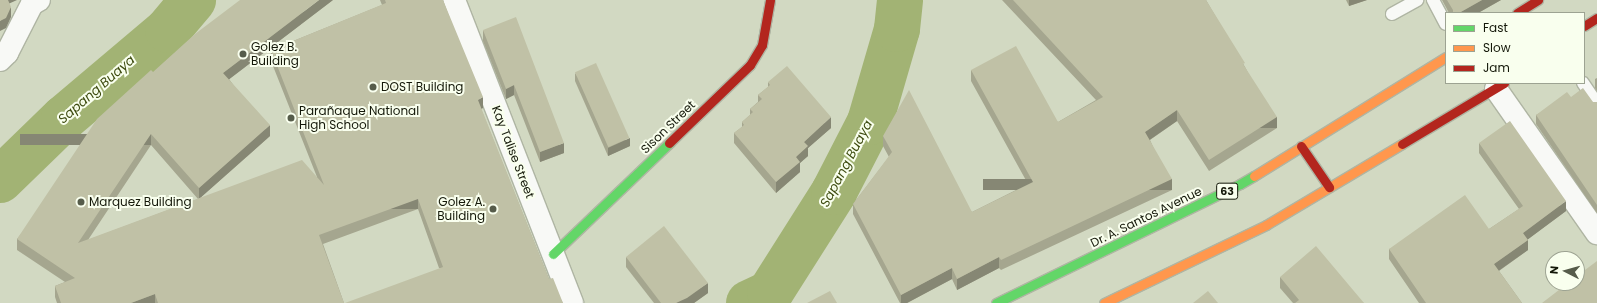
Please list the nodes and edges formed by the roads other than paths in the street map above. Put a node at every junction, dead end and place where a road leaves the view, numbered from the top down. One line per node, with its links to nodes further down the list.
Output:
1 (39, 0): 13 (street)
2 (454, 0): 20 (street, Kay Talise Street)
3 (770, 0): 20 (main road, Sison Street)
4 (1417, 0): 8 (lane)
5 (1433, 0): 10 (lane)
6 (1538, 0): 7 (main road)
7 (1519, 12)
8 (1392, 14)
9 (1597, 18): 11 (main road)
10 (1445, 22)
11 (1585, 25)
12 (1445, 58): 17 (main road, Dr. A. Santos Avenue / 63)
13 (0, 60)
14 (1584, 84): 16 (lane)
15 (1500, 86): 18 (main road); 19 (street)
16 (1597, 104)
17 (1301, 146): 18 (main road); 22 (main road, Dr. A. Santos Avenue / 63)
18 (1329, 187): 23 (main road)
19 (1597, 233)
20 (553, 254): 21 (street, Kay Talise Street)
21 (572, 303)
22 (996, 303)
23 (1104, 303)

